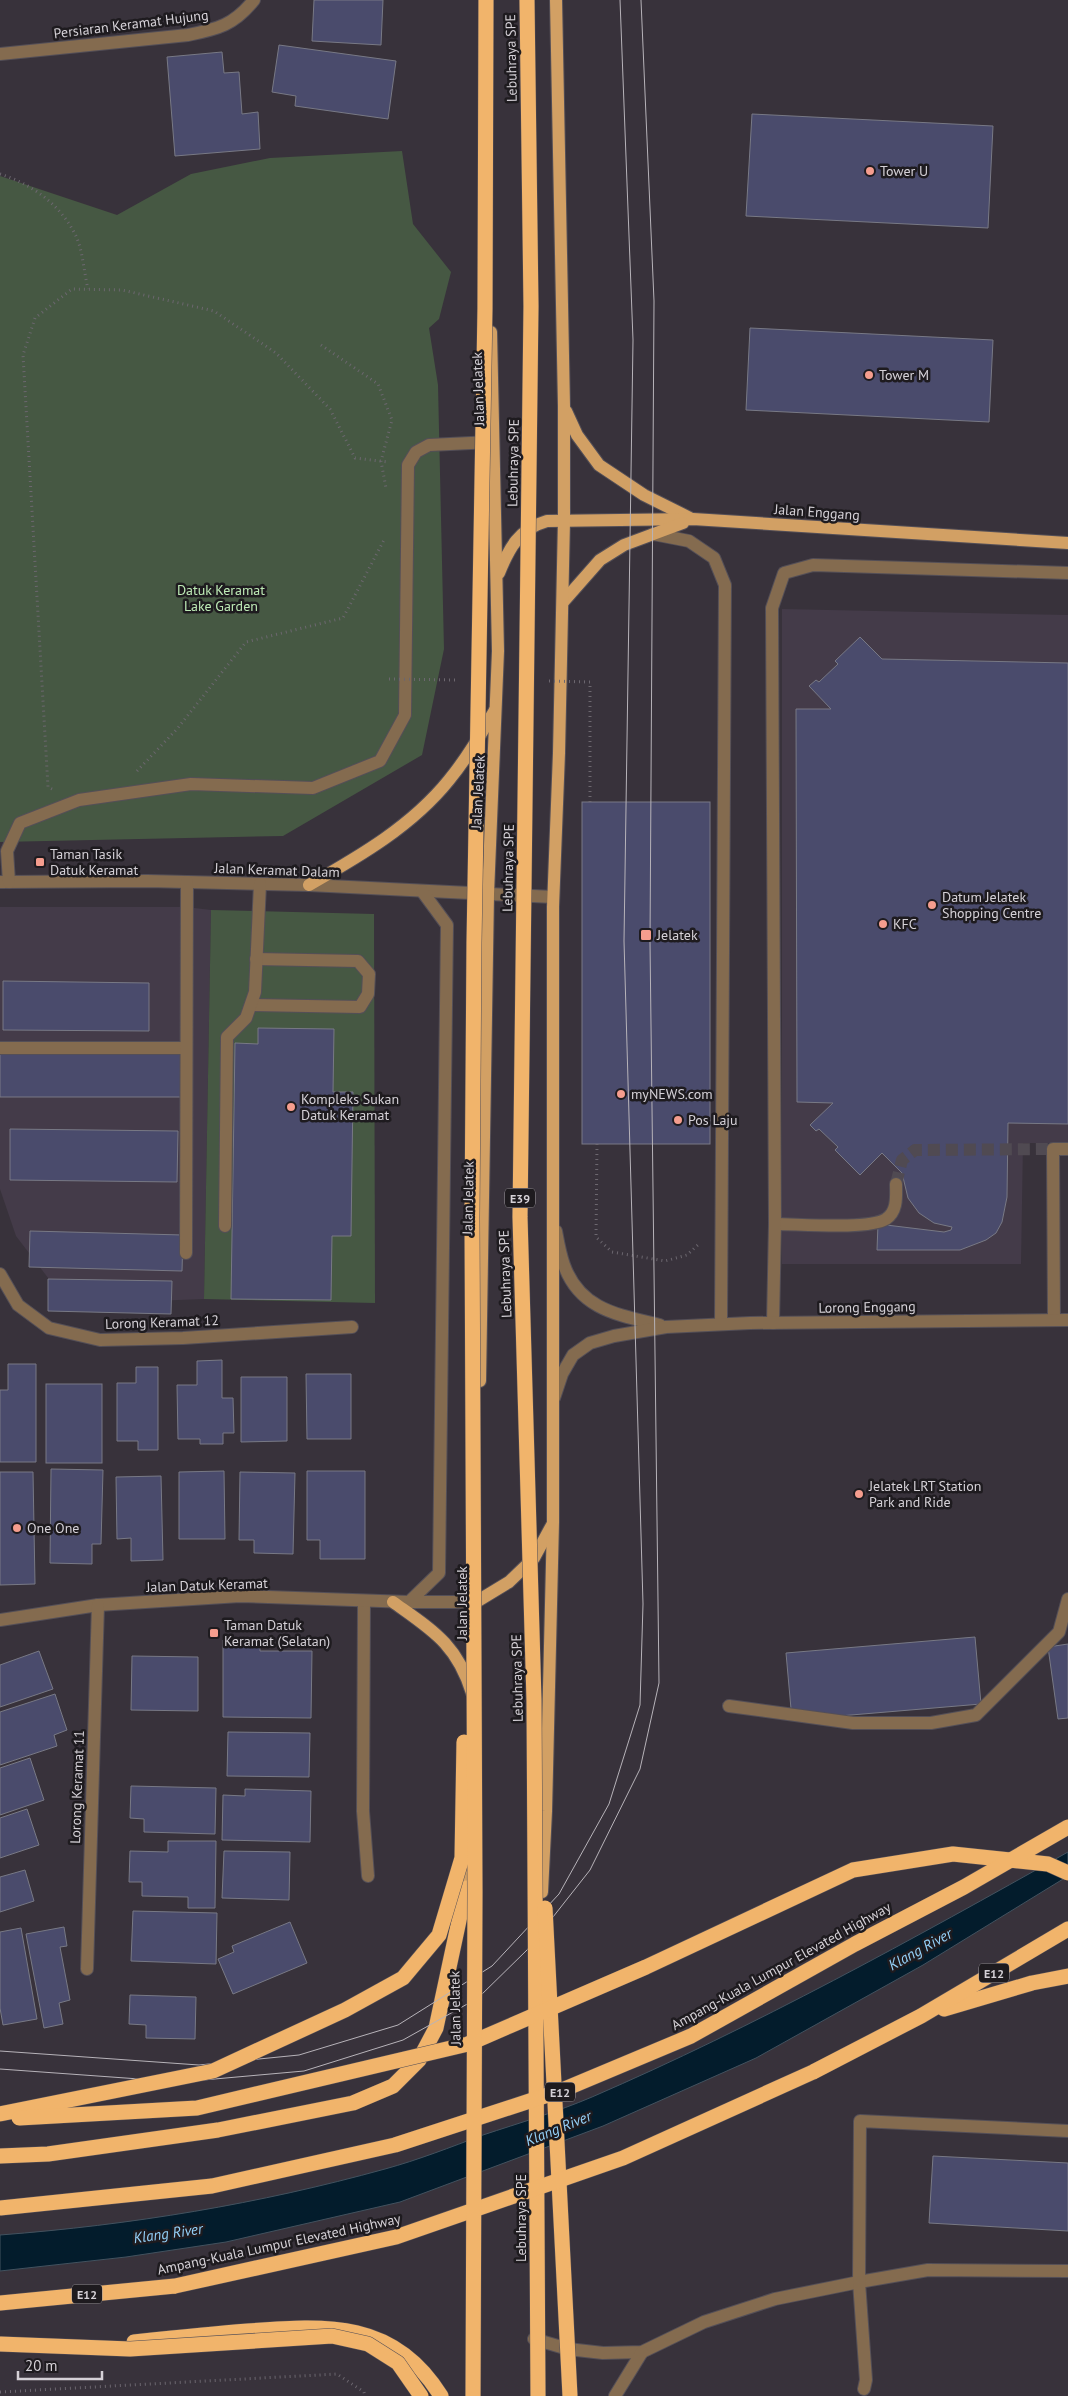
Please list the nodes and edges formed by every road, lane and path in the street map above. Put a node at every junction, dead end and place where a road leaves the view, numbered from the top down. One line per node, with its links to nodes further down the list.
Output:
1 (254, 0): 6 (street, Persiaran Keramat Hujung)
2 (481, 0): 11 (main road, Jalan Jelatek)
3 (486, 0): 43 (highway, Lebuhraya SPE, bridge)
4 (527, 0): 64 (highway, Lebuhraya SPE / E39, bridge)
5 (556, 0): 10 (main road)
6 (0, 54)
7 (0, 174): 8 (path)
8 (88, 289): 12 (path); 26 (path)
9 (321, 345): 12 (path)
10 (564, 406): 15 (main road); 16 (main road)
11 (495, 442): 13 (street); 21 (main road, Jalan Jelatek)
12 (381, 461): 13 (path); 14 (path)
13 (408, 465): 25 (street)
14 (387, 496)
15 (693, 519): 16 (main road, Jalan Enggang); 18 (main road); 19 (main road, Jalan Enggang)
16 (564, 520): 21 (main road, Jalan Enggang); 22 (main road)
17 (387, 531): 25 (path)
18 (652, 534): 22 (main road); 52 (street)
19 (1068, 543)
20 (1068, 573): 44 (street)
21 (496, 580): 24 (main road, Jalan Jelatek)
22 (563, 602): 34 (main road)
23 (590, 682): 27 (path)
24 (497, 708): 31 (main road); 33 (main road, Jalan Jelatek)
25 (115, 795): 26 (street)
26 (80, 800): 28 (street)
27 (590, 802)
28 (4, 882): 29 (street, Jalan Keramat Dalam)
29 (187, 882): 30 (street, Jalan Keramat Dalam); 38 (street)
30 (260, 884): 31 (street, Jalan Keramat Dalam); 35 (street)
31 (309, 884): 32 (street, Jalan Keramat Dalam)
32 (422, 891): 33 (street, Jalan Keramat Dalam); 60 (street)
33 (488, 894): 34 (street, Jalan Keramat Dalam); 61 (main road, Jalan Jelatek)
34 (554, 897): 42 (main road)
35 (256, 959): 36 (street); 36 (street)
36 (251, 1005): 45 (street)
37 (0, 1048): 38 (street)
38 (186, 1048): 47 (street)
39 (597, 1144): 46 (path)
40 (1068, 1149): 49 (street)
41 (896, 1184): 44 (street)
42 (552, 1216): 54 (street, Lorong Enggang); 55 (main road)
43 (472, 1218): 75 (highway, bridge); 92 (highway, Lebuhraya SPE, bridge)
44 (775, 1224): 51 (street)
45 (225, 1226)
46 (701, 1242)
47 (186, 1253)
48 (0, 1274): 53 (street, Lorong Keramat 12)
49 (1054, 1320): 50 (street, Lorong Enggang); 51 (street, Lorong Enggang)
50 (1068, 1320)
51 (773, 1323): 52 (street, Lorong Enggang)
52 (722, 1324): 54 (street, Lorong Enggang)
53 (352, 1327)
54 (666, 1327): 55 (street, Lorong Enggang)
55 (552, 1403): 56 (main road)
56 (554, 1522): 61 (main road); 83 (main road, bridge)
57 (1068, 1599): 65 (street)
58 (364, 1601): 59 (street, Jalan Datuk Keramat); 62 (street, Jalan Datuk Keramat); 69 (street)
59 (393, 1602): 60 (street, Jalan Datuk Keramat); 66 (main road)
60 (409, 1602): 61 (street, Jalan Datuk Keramat)
61 (476, 1602): 66 (main road, Jalan Jelatek)
62 (98, 1605): 63 (street, Jalan Datuk Keramat); 72 (street, Lorong Keramat 11)
63 (0, 1620)
64 (534, 1700): 94 (highway, Lebuhraya SPE / E39, bridge); 95 (highway, bridge)
65 (729, 1706)
66 (476, 1707): 70 (main road, Jalan Jelatek)
67 (1068, 1827): 79 (highway, Ampang-Kuala Lumpur Elevated Highway / E12, bridge)
68 (1068, 1873): 76 (highway, bridge)
69 (368, 1876)
70 (466, 1888): 78 (highway); 91 (main road, Jalan Jelatek, bridge)
71 (1068, 1929): 74 (highway, Ampang-Kuala Lumpur Elevated Highway / E12)
72 (87, 1970)
73 (1068, 1976): 74 (highway)
74 (920, 2016): 82 (highway, Ampang-Kuala Lumpur Elevated Highway / E12, bridge)
75 (0, 2114)
76 (0, 2119)
77 (1068, 2131): 81 (street)
78 (0, 2156)
79 (0, 2208)
80 (1068, 2271): 81 (street)
81 (859, 2282): 85 (street); 86 (street)
82 (0, 2303)
83 (534, 2339): 85 (street); 93 (main road)
84 (0, 2346): 89 (highway, bridge); 90 (highway, bridge)
85 (642, 2352): 96 (street)
86 (864, 2388)
87 (0, 2392): 88 (path)
88 (365, 2396)
89 (421, 2396)
90 (441, 2396)
91 (466, 2396)
92 (473, 2396)
93 (534, 2396)
94 (538, 2396)
95 (570, 2396)
96 (615, 2396)

